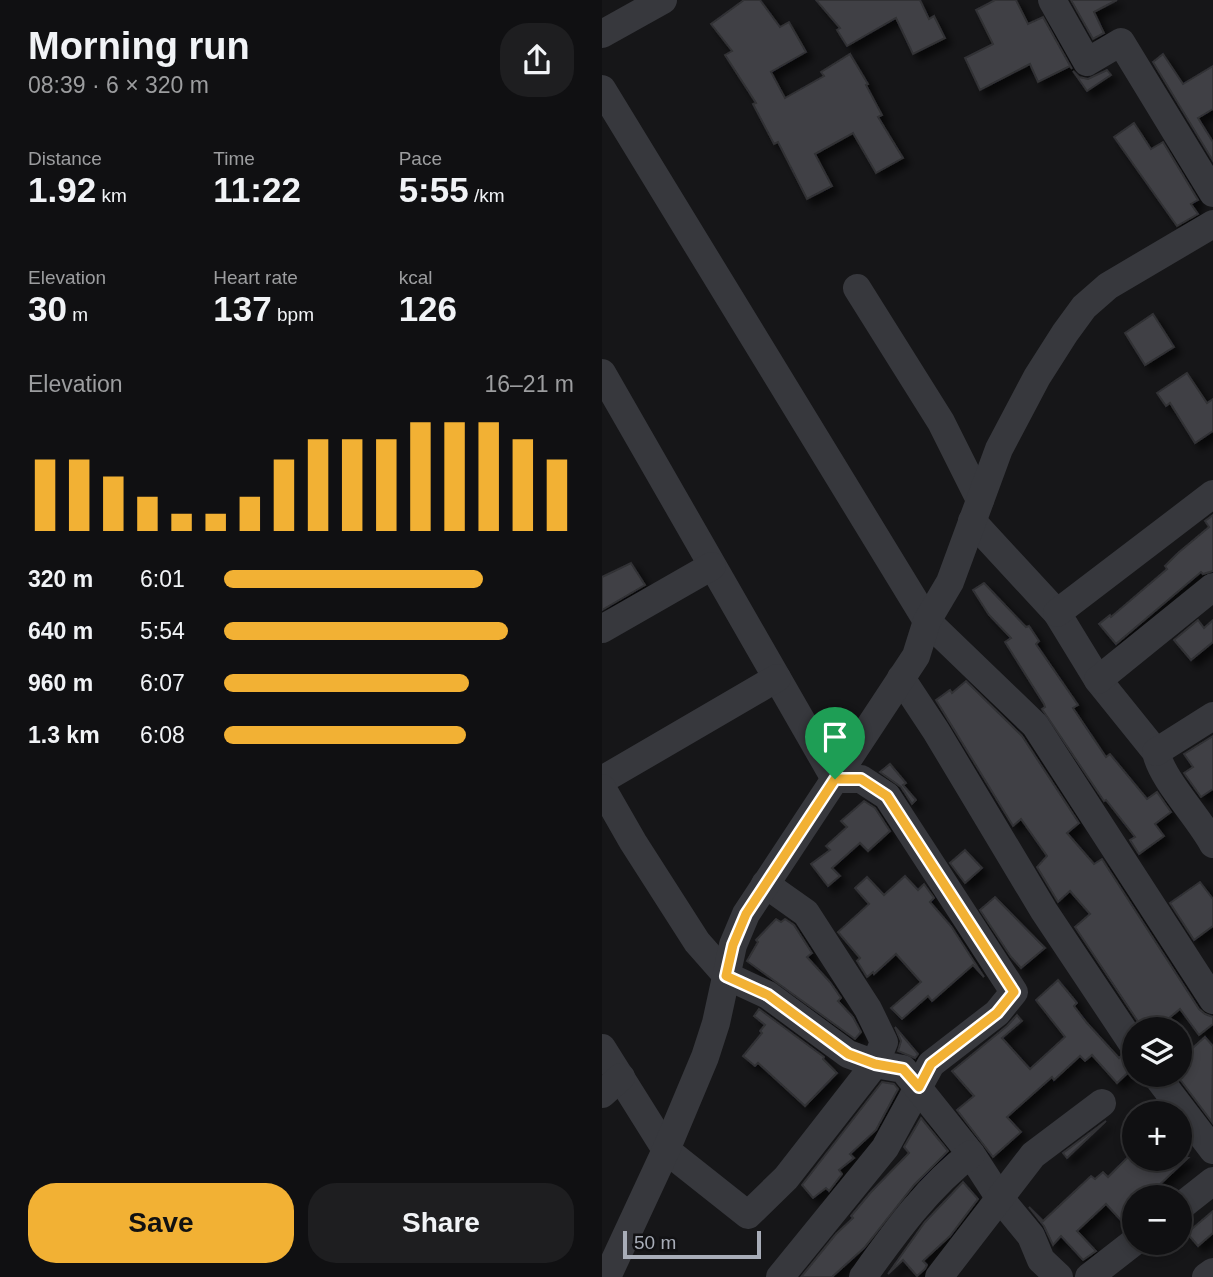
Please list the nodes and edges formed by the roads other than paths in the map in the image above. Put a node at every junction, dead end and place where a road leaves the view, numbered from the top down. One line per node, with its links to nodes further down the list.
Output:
1 (663, 0): 3 (street)
2 (1052, 0): 5 (street)
3 (602, 34)
4 (602, 89): 14 (street)
5 (1213, 193)
6 (1213, 224): 10 (street)
7 (857, 288): 10 (street)
8 (602, 373): 11 (street)
9 (1213, 494): 13 (street)
10 (976, 510): 13 (street); 14 (street)
11 (712, 566): 15 (street); 16 (street)
12 (1213, 587): 18 (street)
13 (1057, 613): 18 (street)
14 (927, 621): 17 (street); 27 (street)
15 (602, 629)
16 (777, 678): 21 (street); 22 (street)
17 (901, 678): 21 (street); 28 (street)
18 (1098, 680): 20 (street)
19 (1213, 716): 20 (street)
20 (1156, 752): 24 (street)
21 (835, 779): 25 (street); 32 (street)
22 (602, 780)
23 (602, 788): 26 (street)
24 (1209, 828)
25 (765, 884): 26 (street); 30 (street)
26 (726, 976): 30 (street); 35 (street)
27 (1213, 1000)
28 (1122, 1028)
29 (602, 1048): 31 (street)
30 (875, 1064): 32 (street); 35 (street)
31 (612, 1085): 35 (street)
32 (919, 1087): 37 (street); 44 (street)
33 (1165, 1087): 36 (street)
34 (1102, 1103): 39 (street)
35 (666, 1150): 43 (street)
36 (1213, 1150)
37 (971, 1154): 39 (street); 45 (street)
38 (1213, 1181): 40 (street)
39 (999, 1197): 46 (street); 47 (street)
40 (1192, 1198)
41 (1122, 1251): 48 (street)
42 (1213, 1272): 49 (street)
43 (607, 1277)
44 (780, 1277)
45 (863, 1277)
46 (939, 1277)
47 (1059, 1277)
48 (1089, 1277)
49 (1206, 1277)

